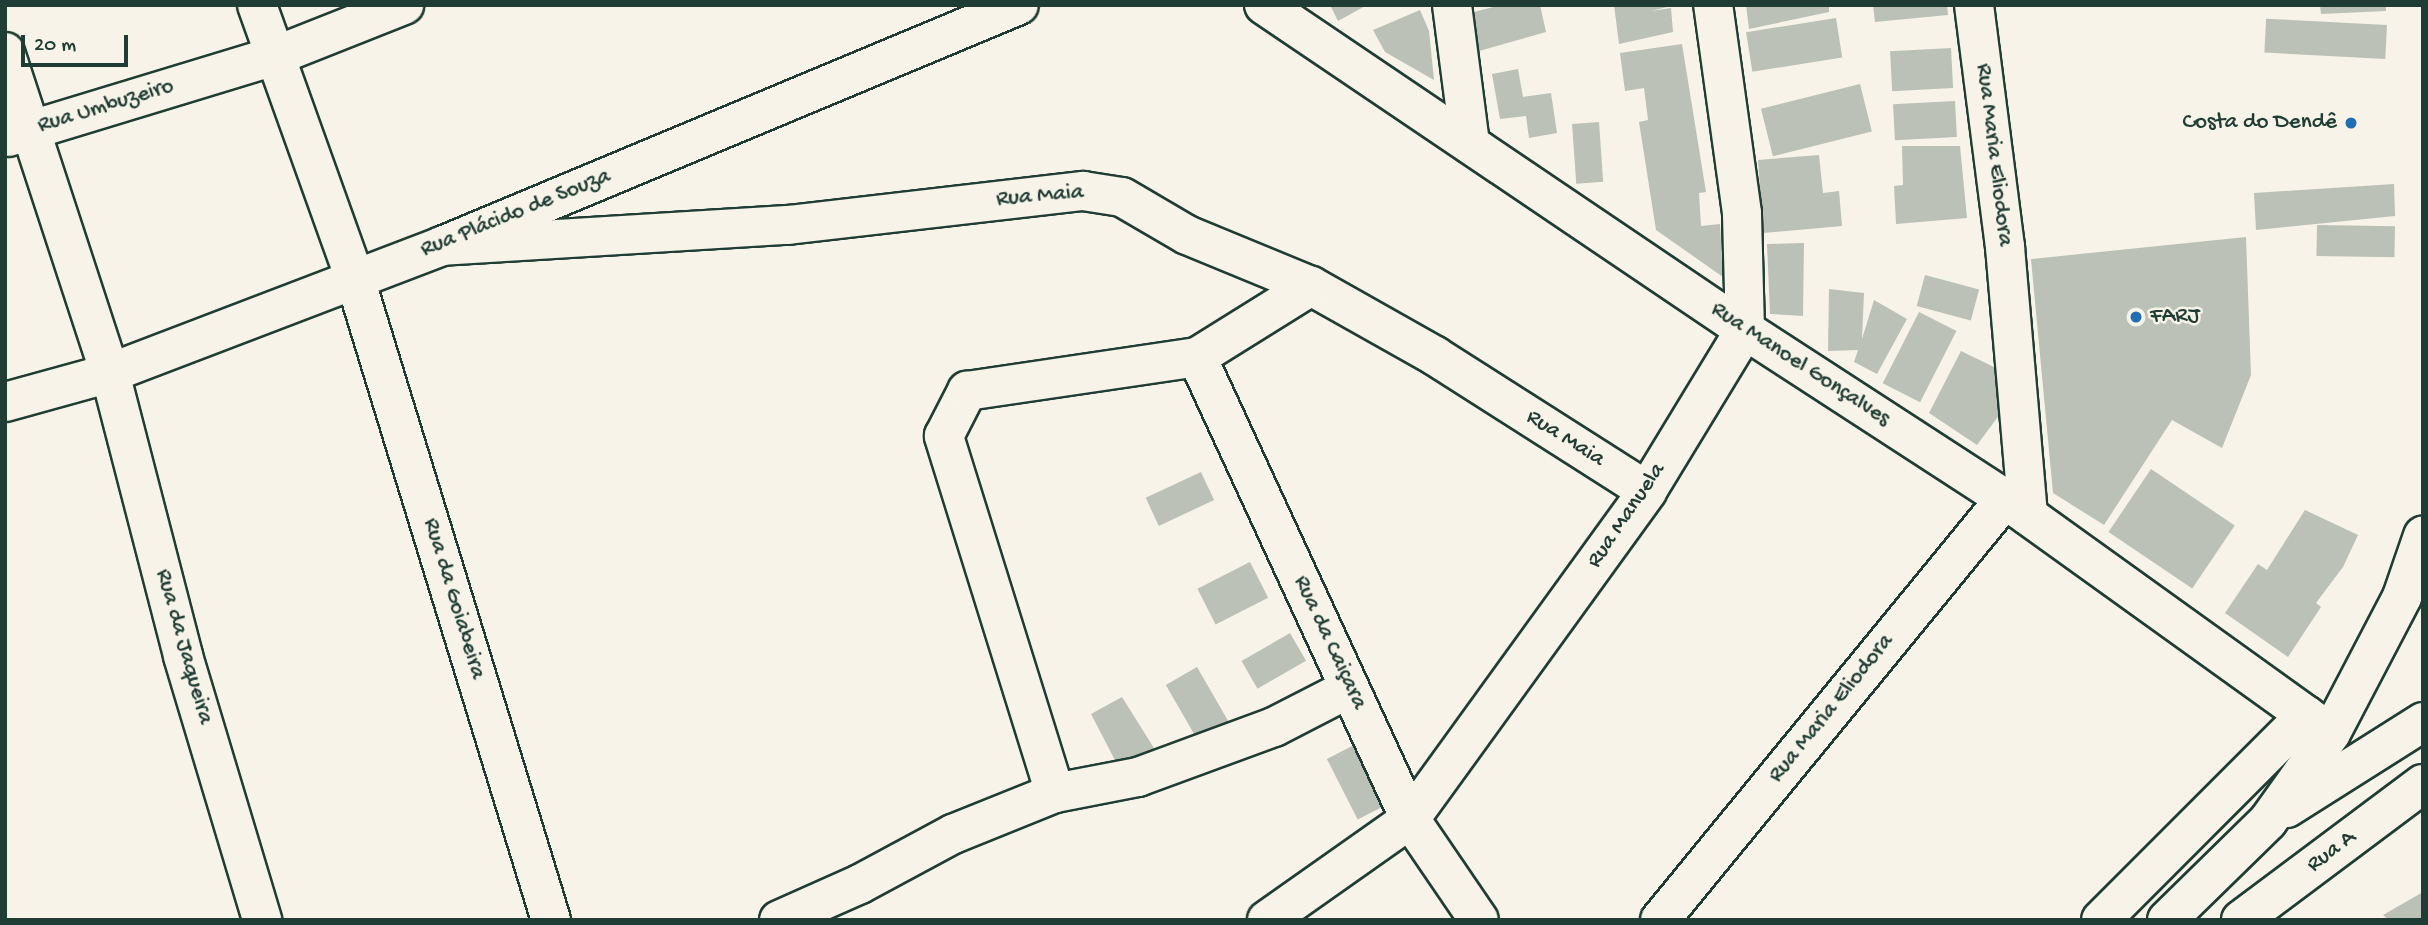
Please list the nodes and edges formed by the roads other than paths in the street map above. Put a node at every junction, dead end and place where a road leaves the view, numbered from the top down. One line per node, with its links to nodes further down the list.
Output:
1 (257, 5): 10 (street, Rua da Goiabeira)
2 (404, 5): 10 (street, Rua Umbuzeiro)
3 (1019, 5): 8 (street, Rua Plácido de Souza)
4 (1264, 5): 12 (street, Rua Manoel Gonçalves)
5 (1452, 5): 12 (street)
6 (1713, 5): 16 (street)
7 (1974, 5): 21 (street, Rua Maria Eliodora)
8 (959, 16): 13 (street, Rua Plácido de Souza)
9 (5, 51): 11 (street, Rua da Jaqueira)
10 (275, 56): 11 (street, Rua Umbuzeiro); 14 (street, Rua da Goiabeira)
11 (18, 133): 18 (street, Rua da Jaqueira)
12 (1470, 144): 16 (street, Rua Manoel Gonçalves)
13 (442, 246): 14 (street, Rua Plácido de Souza); 15 (street, Rua Maia)
14 (355, 279): 18 (street, Rua Plácido de Souza); 31 (street, Rua da Goiabeira)
15 (1311, 286): 17 (street); 20 (street, Rua Maia)
16 (1745, 330): 20 (street, Rua Manuela); 21 (street, Rua Manoel Gonçalves)
17 (1197, 357): 23 (street, Rua da Caiçara); 27 (street)
18 (110, 373): 19 (street, Rua Plácido de Souza); 30 (street, Rua da Jaqueira)
19 (5, 402)
20 (1647, 491): 28 (street, Rua Manuela)
21 (2017, 507): 25 (street, Rua Manoel Gonçalves); 35 (street, Rua Maria Eliodora)
22 (2423, 536): 25 (street)
23 (1350, 688): 27 (street); 28 (street, Rua da Caiçara)
24 (2423, 722): 29 (street)
25 (2319, 724): 29 (street); 36 (street)
26 (2423, 784): 38 (street, Rua A)
27 (1055, 793): 32 (street)
28 (1409, 819): 33 (street, Rua Manuela); 34 (street, Rua da Caiçara)
29 (2268, 821): 37 (street)
30 (262, 920)
31 (551, 920)
32 (779, 920)
33 (1267, 920)
34 (1479, 920)
35 (1660, 920)
36 (2101, 920)
37 (2167, 920)
38 (2241, 920)

